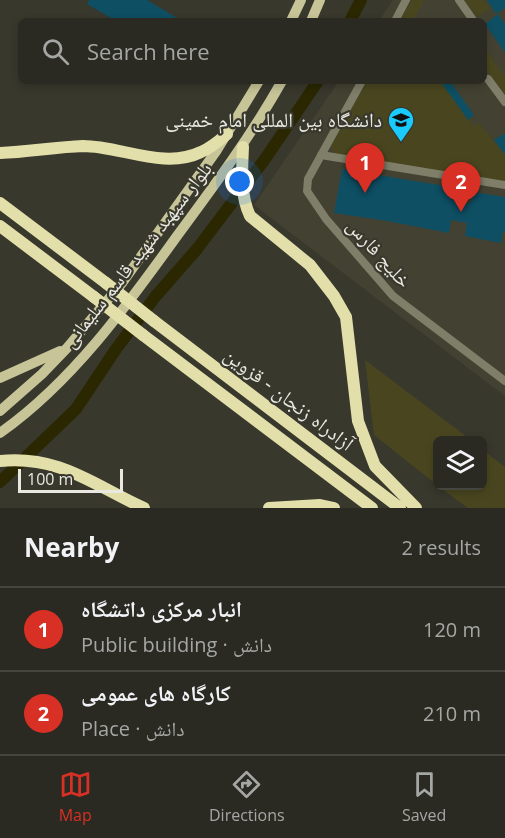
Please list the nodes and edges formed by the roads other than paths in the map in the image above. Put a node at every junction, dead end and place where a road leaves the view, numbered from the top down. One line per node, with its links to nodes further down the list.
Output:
1 (301, 0): 5 (main road)
2 (321, 0): 6 (main road)
3 (406, 0): 7 (street)
4 (459, 0): 8 (street)
5 (292, 18)
6 (312, 18)
7 (397, 18)
8 (472, 18)
9 (488, 79): 13 (street)
10 (257, 84): 14 (main road, بلوار سپهبد شهید قاسم سلیمانی)
11 (280, 84): 15 (main road, بلوار سپهبد شهید قاسم سلیمانی)
12 (360, 84): 17 (street, خلیج فارس)
13 (505, 102)
14 (227, 134): 16 (highway); 21 (main road, بلوار سپهبد شهید قاسم سلیمانی)
15 (243, 147): 25 (main road, بلوار سپهبد شهید قاسم سلیمانی); 32 (highway)
16 (0, 153)
17 (321, 155): 18 (street); 23 (street, خلیج فارس)
18 (505, 185)
19 (0, 203): 31 (highway, آزادراه زنجان - قزوین, bridge)
20 (0, 226): 30 (highway, bridge)
21 (67, 348): 22 (main road); 24 (main road, بلوار سپهبد شهید قاسم سلیمانی)
22 (0, 378)
23 (505, 381)
24 (0, 411)
25 (0, 433)
26 (0, 461): 27 (highway)
27 (144, 508)
28 (269, 508): 29 (highway)
29 (334, 508)
30 (372, 508)
31 (400, 508)
32 (416, 508)

